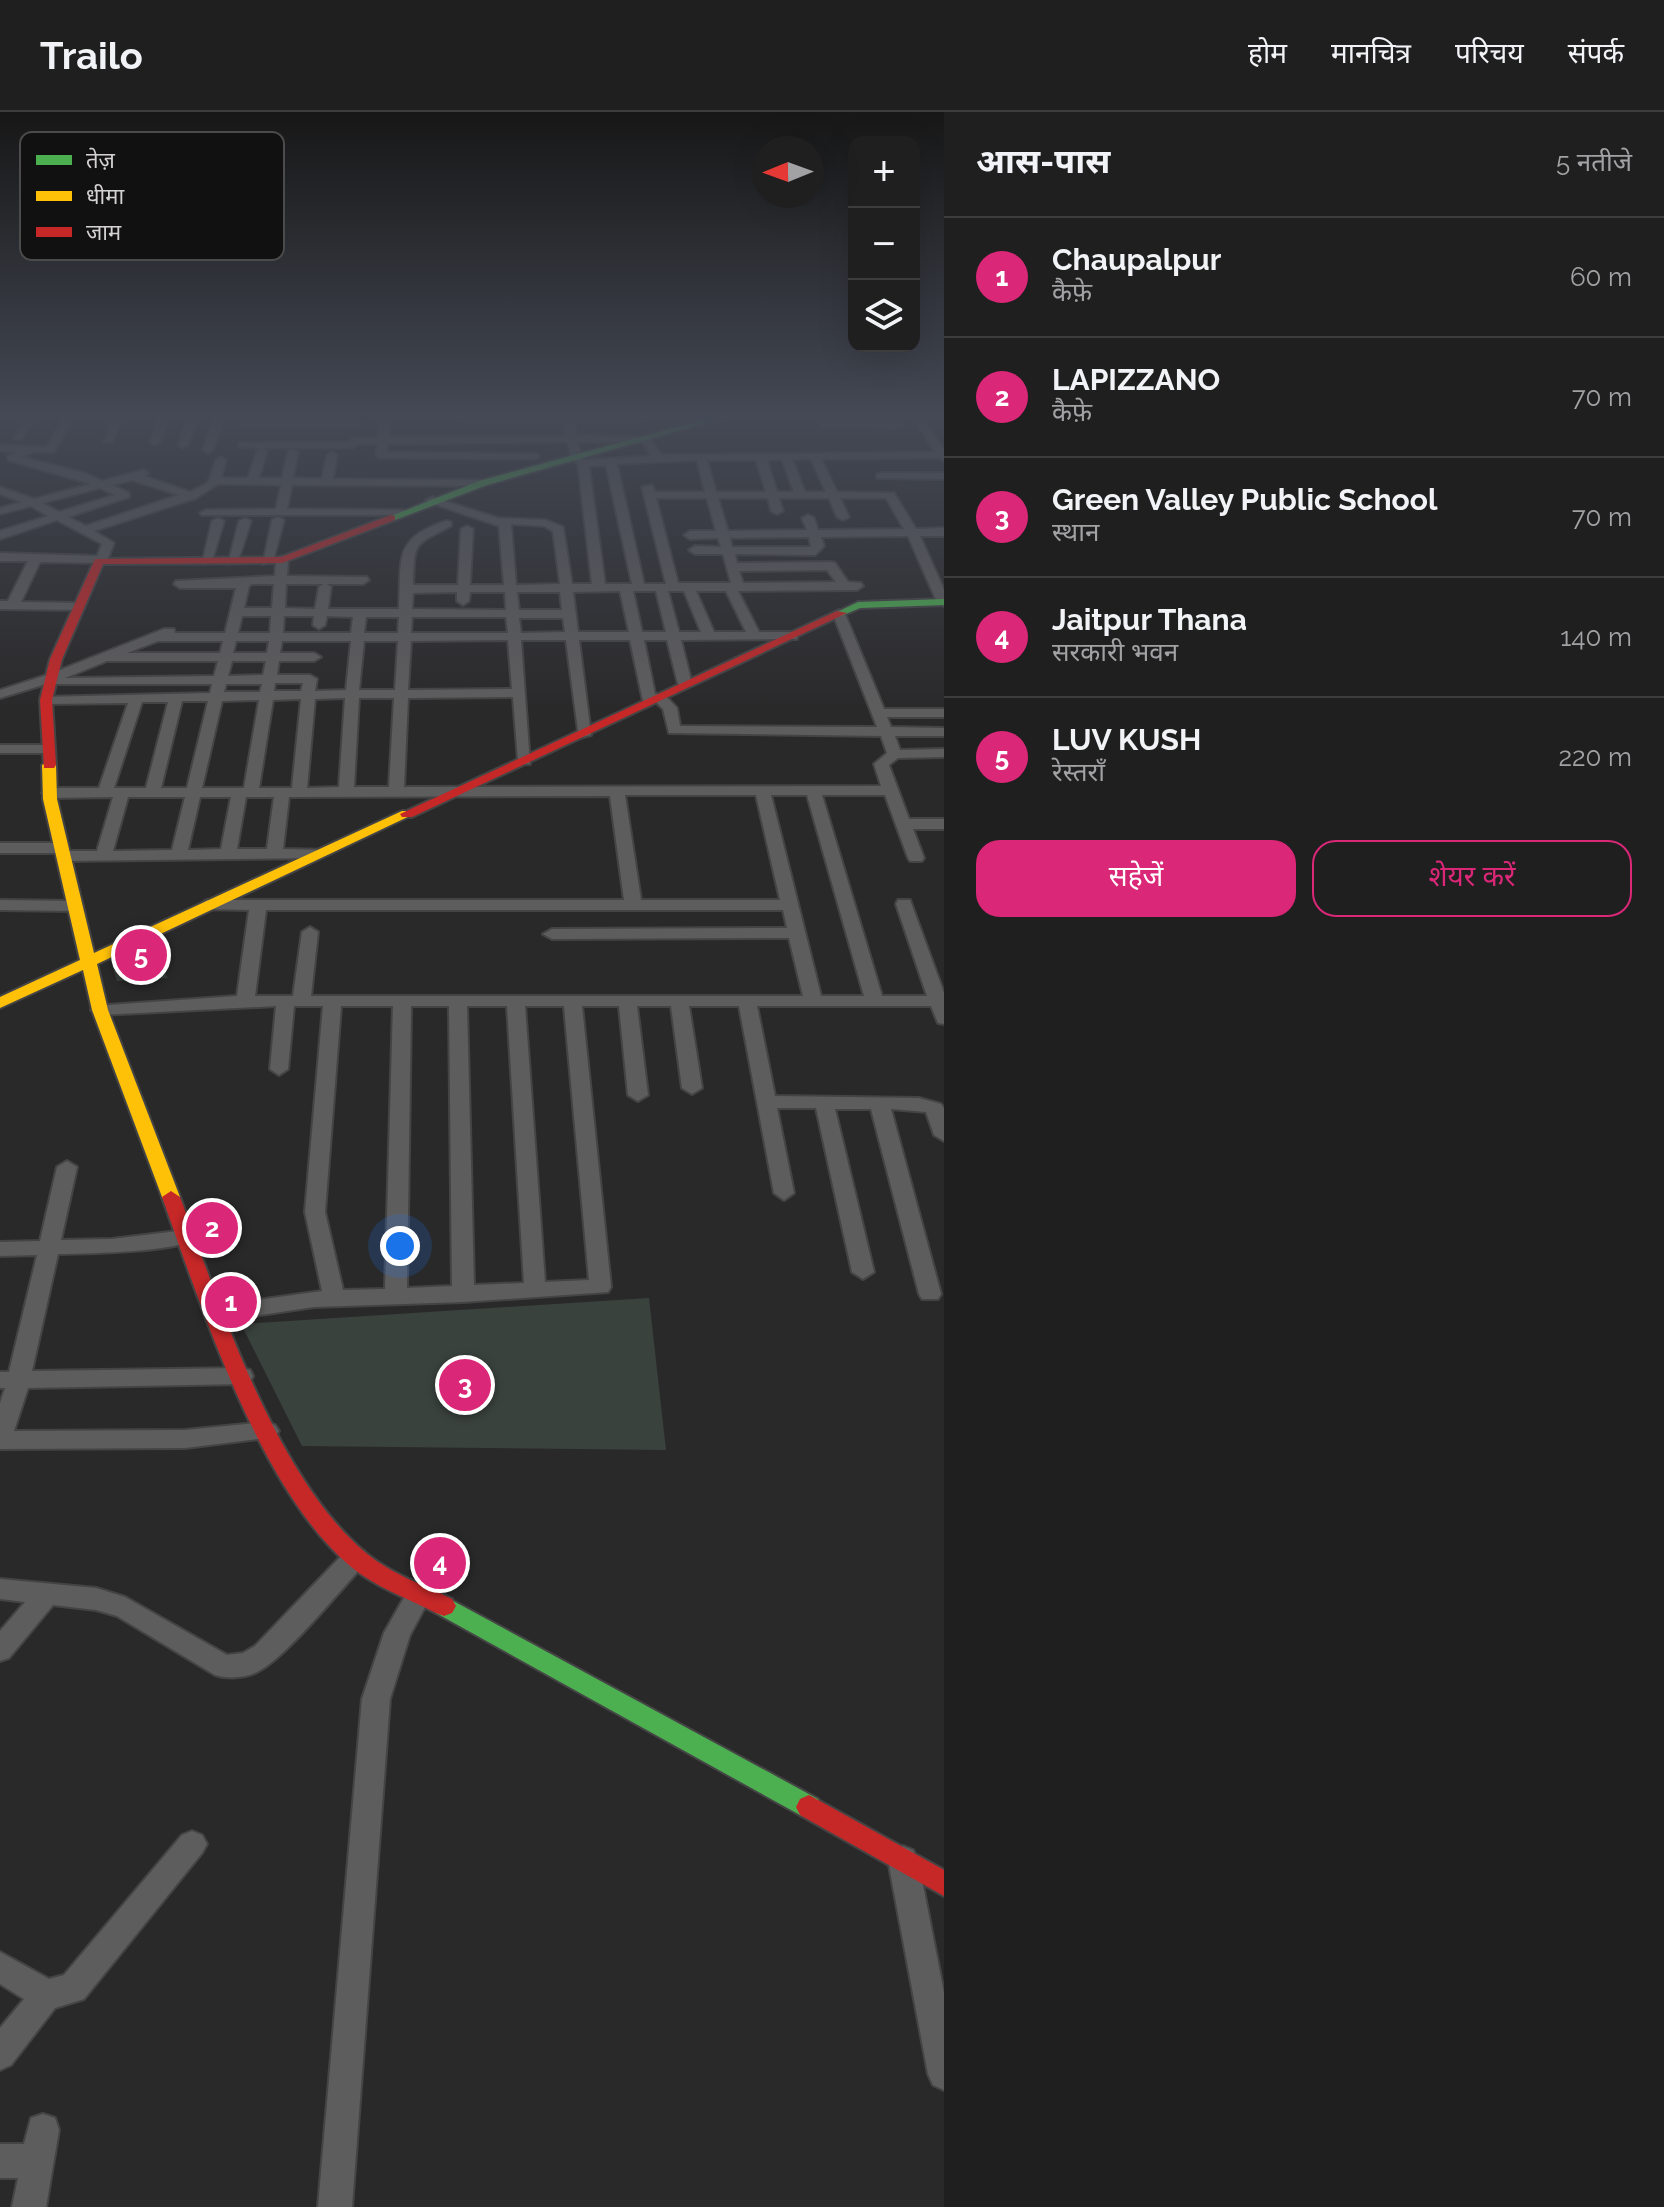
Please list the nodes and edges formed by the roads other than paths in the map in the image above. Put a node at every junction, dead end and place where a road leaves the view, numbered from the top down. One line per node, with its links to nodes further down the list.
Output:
1 (56, 514): 14 (street)
2 (67, 514): 14 (street)
3 (137, 514): 23 (street)
4 (225, 514): 15 (street)
5 (309, 514): 15 (street)
6 (395, 514): 36 (street)
7 (480, 514): 18 (street)
8 (587, 514): 53 (street)
9 (620, 514): 46 (street)
10 (653, 514): 47 (street)
11 (718, 514): 29 (street)
12 (841, 514): 16 (street)
13 (901, 514): 25 (street)
14 (60, 516): 23 (street); 30 (street)
15 (279, 516): 36 (street)
16 (843, 517)
17 (808, 518): 27 (street)
18 (502, 520): 51 (street); 52 (street)
19 (218, 521): 37 (street)
20 (245, 521): 38 (street)
21 (447, 524): 49 (street)
22 (467, 529): 50 (street)
23 (86, 530): 35 (street)
24 (875, 532): 25 (street); 27 (street); 32 (street)
25 (912, 532): 26 (street); 54 (street)
26 (944, 532)
27 (814, 533): 29 (street); 33 (street)
28 (690, 535): 29 (street)
29 (723, 535): 33 (street)
30 (1, 548): 34 (street)
31 (695, 550): 33 (street)
32 (884, 550)
33 (727, 551): 39 (street)
34 (36, 557): 35 (street); 55 (street)
35 (102, 560): 37 (street); 56 (street)
36 (274, 560): 38 (street); 40 (street)
37 (206, 561): 38 (street)
38 (232, 561)
39 (733, 567): 45 (street); 45 (street)
40 (279, 580): 41 (street); 43 (street); 57 (street)
41 (363, 580)
42 (180, 584): 43 (street)
43 (243, 584): 58 (street)
44 (325, 587): 59 (street)
45 (734, 587): 48 (street); 78 (street)
46 (633, 588): 47 (street); 53 (street); 75 (street)
47 (667, 588): 48 (street); 76 (street)
48 (689, 588): 77 (street)
49 (407, 589): 50 (street); 61 (street)
50 (465, 589): 51 (street); 62 (street)
51 (512, 589): 52 (street); 63 (street)
52 (568, 589): 53 (street); 64 (street)
53 (599, 589)
54 (944, 602): 65 (street)
55 (6, 605): 56 (street)
56 (78, 607): 87 (street)
57 (279, 611): 58 (street); 59 (street); 79 (street)
58 (236, 612): 69 (street)
59 (321, 612): 60 (street); 70 (street)
60 (360, 612): 61 (street); 71 (street)
61 (406, 612): 62 (street); 72 (street)
62 (462, 613): 63 (street)
63 (513, 614): 64 (street); 73 (street)
64 (571, 614): 74 (street)
65 (839, 614): 67 (street); 98 (street)
66 (185, 625): 68 (street)
67 (792, 636): 78 (street); 86 (street)
68 (157, 637): 69 (street); 80 (street)
69 (231, 637): 79 (street); 83 (street)
70 (317, 637): 71 (street); 79 (street); 82 (street)
71 (357, 637): 72 (street); 90 (street)
72 (404, 637): 73 (street); 91 (street)
73 (515, 637): 74 (street); 89 (street)
74 (574, 637): 75 (street); 102 (street)
75 (634, 637): 76 (street); 97 (street)
76 (672, 637): 77 (street); 86 (street)
77 (710, 637): 78 (street)
78 (755, 637)
79 (276, 638): 81 (street)
80 (106, 657): 83 (street); 87 (street)
81 (272, 657): 82 (street); 83 (street); 85 (street)
82 (314, 657): 88 (street)
83 (228, 658): 84 (street)
84 (223, 679): 85 (street); 87 (street); 94 (street)
85 (268, 679): 88 (street); 92 (street)
86 (685, 684): 97 (street)
87 (50, 687): 93 (street); 96 (street); 104 (street)
88 (309, 687): 90 (street); 92 (street); 116 (street)
89 (520, 693): 91 (street); 107 (street)
90 (352, 694): 91 (street); 117 (street)
91 (401, 694): 112 (street)
92 (265, 696): 94 (street); 115 (street)
93 (2, 697)
94 (218, 697): 95 (street); 114 (street)
95 (176, 698): 96 (street); 120 (street)
96 (136, 699): 119 (street)
97 (654, 699): 101 (street); 102 (street)
98 (878, 713): 99 (street); 101 (street)
99 (944, 713)
100 (944, 732): 101 (street)
101 (886, 733): 105 (street)
102 (584, 735): 107 (street)
103 (0, 749): 104 (street)
104 (48, 749): 118 (street)
105 (895, 754): 106 (street); 111 (street)
106 (941, 757)
107 (525, 761): 108 (street)
108 (459, 789): 112 (street); 113 (street); 125 (street)
109 (762, 790): 110 (street); 113 (street); 136 (street)
110 (813, 790): 111 (street); 145 (street)
111 (891, 790): 121 (street)
112 (396, 791): 117 (street)
113 (617, 791): 131 (street)
114 (193, 792): 115 (street); 120 (street); 129 (street)
115 (245, 792): 116 (street); 126 (street)
116 (291, 792): 117 (street); 127 (street)
117 (346, 792)
118 (50, 793): 119 (street); 124 (street)
119 (113, 793): 120 (street); 128 (street)
120 (152, 793)
121 (904, 824): 122 (street); 130 (street)
122 (942, 828)
123 (0, 848): 124 (street)
124 (63, 852): 128 (street); 137 (street)
125 (320, 853): 127 (street); 134 (street)
126 (228, 854): 127 (street); 129 (street)
127 (274, 854)
128 (104, 855): 129 (street)
129 (179, 855)
130 (916, 858)
131 (633, 903): 135 (street); 136 (street)
132 (904, 904): 153 (street)
133 (0, 905): 137 (street)
134 (207, 905): 135 (street); 141 (street)
135 (258, 905): 146 (street)
136 (790, 905): 139 (street)
137 (75, 906): 141 (street)
138 (310, 932): 147 (street)
139 (796, 933): 140 (street); 152 (street)
140 (552, 934)
141 (89, 961): 155 (street); 156 (street)
142 (333, 1000): 143 (street); 147 (street); 175 (street)
143 (402, 1000): 144 (street); 174 (street)
144 (458, 1000): 148 (street); 173 (street)
145 (874, 1000): 152 (street); 153 (street)
146 (245, 1001): 147 (street); 156 (street)
147 (293, 1001): 158 (street)
148 (516, 1001): 149 (street); 171 (street)
149 (572, 1001): 150 (street); 171 (street)
150 (627, 1001): 154 (street); 160 (street)
151 (747, 1001): 152 (street); 154 (street); 161 (street)
152 (813, 1001)
153 (941, 1001): 157 (street)
154 (679, 1002): 159 (street)
155 (0, 1003)
156 (100, 1010): 167 (street)
157 (944, 1019)
158 (279, 1069)
159 (692, 1088)
160 (638, 1095)
161 (766, 1102): 162 (street); 166 (street)
162 (824, 1102): 163 (street); 170 (street)
163 (879, 1102): 164 (street); 172 (street)
164 (944, 1135)
165 (67, 1167): 169 (street)
166 (784, 1193)
167 (186, 1237): 169 (street); 176 (street)
168 (0, 1249): 169 (street)
169 (49, 1249): 178 (street)
170 (863, 1272)
171 (535, 1291): 173 (street)
172 (930, 1294)
173 (463, 1295): 174 (street)
174 (396, 1296): 175 (street)
175 (334, 1298): 176 (street)
176 (215, 1314): 177 (street)
177 (242, 1376): 178 (street); 179 (street)
178 (10, 1380): 180 (street)
179 (267, 1431): 180 (street); 181 (street)
180 (0, 1440)
181 (355, 1558): 183 (street); 184 (street)
182 (0, 1589): 183 (street)
183 (49, 1592): 185 (street)
184 (419, 1594): 187 (street); 195 (street)
185 (0, 1650)
186 (192, 1844): 190 (street)
187 (903, 1860): 188 (street); 192 (street)
188 (944, 1884)
189 (0, 1967): 190 (street)
190 (46, 1995): 191 (street)
191 (0, 2054)
192 (944, 2074)
193 (0, 2161): 194 (street)
194 (29, 2207)
195 (335, 2207)

